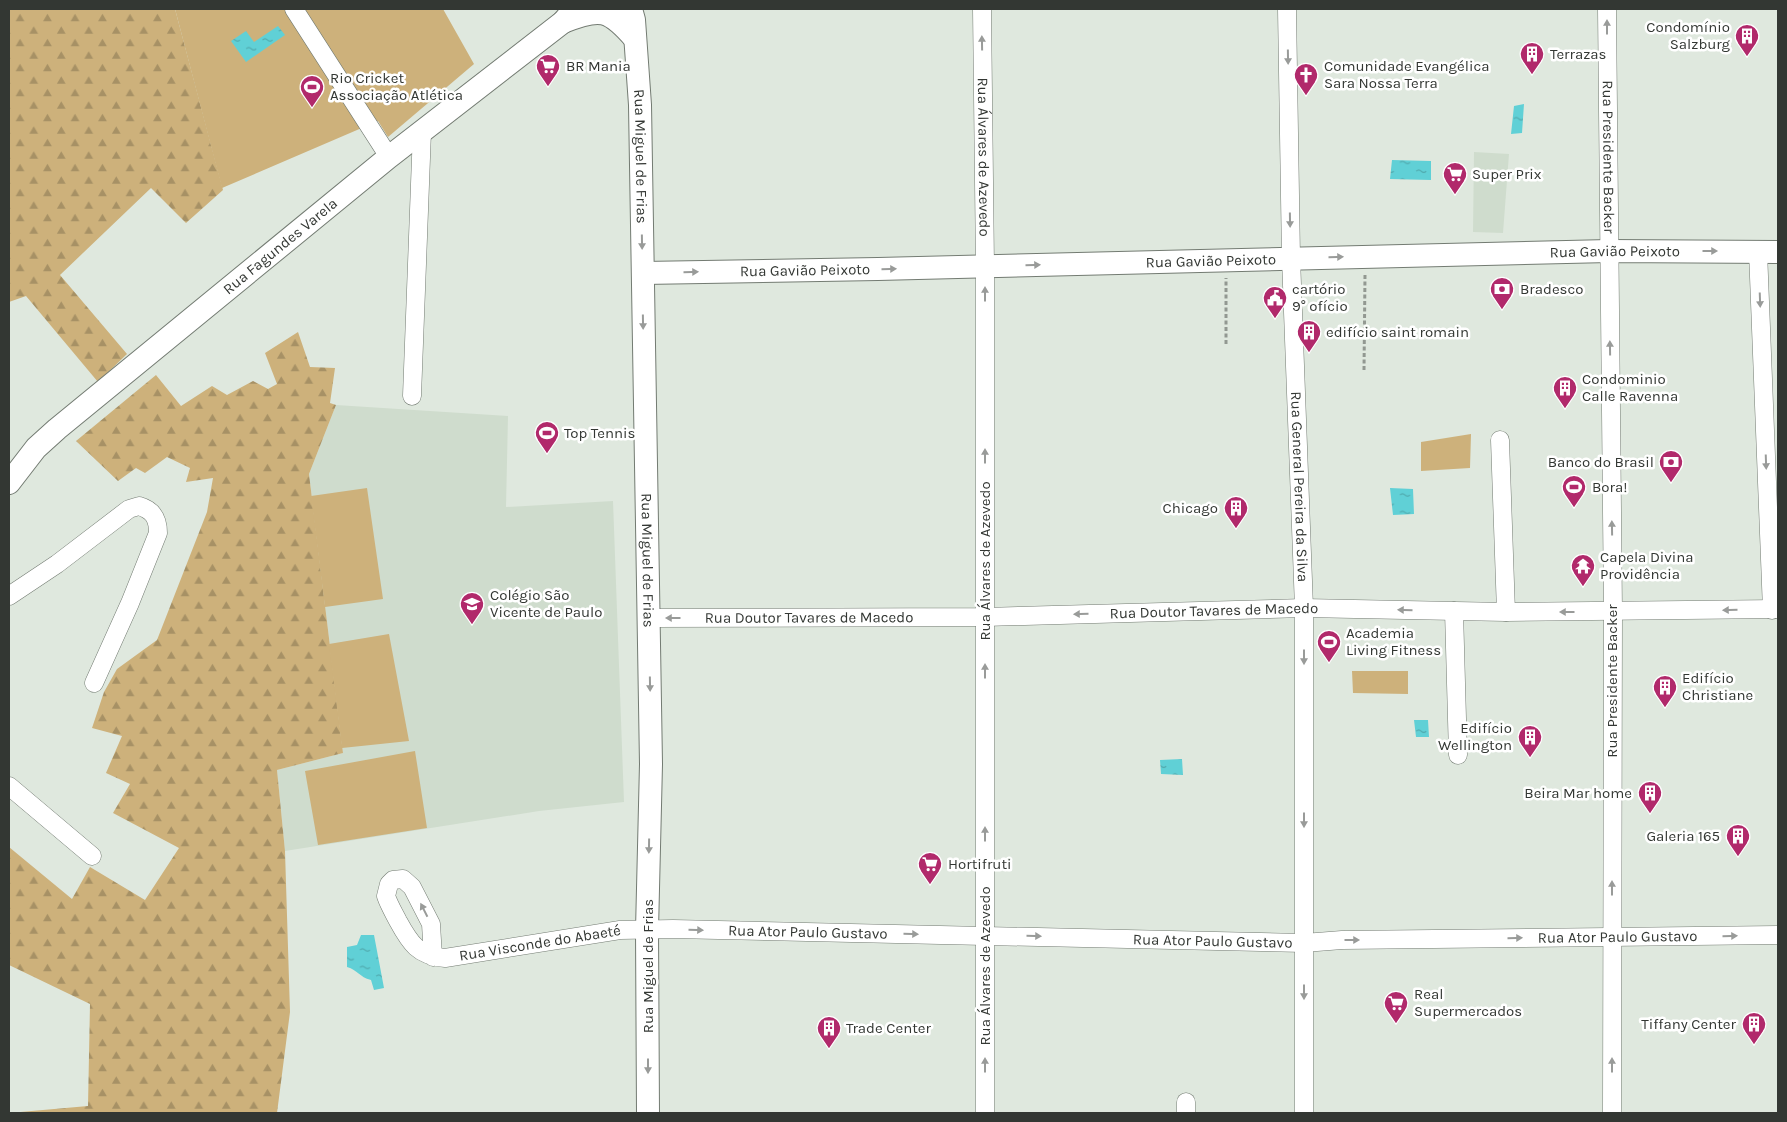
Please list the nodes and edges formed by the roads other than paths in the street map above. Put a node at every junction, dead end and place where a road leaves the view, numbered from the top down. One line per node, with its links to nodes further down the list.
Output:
1 (294, 9): 9 (street)
2 (631, 9): 7 (main road, Rua Miguel de Frias)
3 (982, 9): 13 (street, Rua Álvares de Azevedo, one-way to 3)
4 (1287, 9): 12 (street, Rua General Pereira da Silva, one-way to 12)
5 (1607, 9): 10 (street, Rua Presidente Backer, one-way to 5)
6 (568, 15): 7 (main road, Rua Fagundes Varela); 8 (main road, Rua Fagundes Varela)
7 (636, 39): 14 (main road, Rua Miguel de Frias, one-way to 14)
8 (422, 131): 9 (main road, Rua Fagundes Varela); 15 (street)
9 (388, 157): 17 (main road, Rua Fagundes Varela)
10 (1608, 251): 11 (main road, Rua Gavião Peixoto, one-way to 11); 12 (main road, Rua Gavião Peixoto, one-way to 10); 23 (street, Rua Presidente Backer, one-way to 10)
11 (1768, 252): 20 (street, one-way to 20)
12 (1291, 258): 13 (main road, Rua Gavião Peixoto, one-way to 12); 19 (street, Rua General Pereira da Silva)
13 (985, 267): 14 (main road, Rua Gavião Peixoto, one-way to 13); 24 (street, Rua Álvares de Azevedo, one-way to 13)
14 (643, 273): 25 (main road, Rua Miguel de Frias, one-way to 25)
15 (412, 396)
16 (1500, 440): 22 (street)
17 (9, 482)
18 (9, 596): 26 (street)
19 (1304, 608): 21 (street, Rua Doutor Tavares de Macedo, one-way to 19); 24 (street, Rua Doutor Tavares de Macedo, one-way to 24); 34 (street, Rua General Pereira da Silva, one-way to 34)
20 (1775, 610): 23 (street, Rua Doutor Tavares de Macedo, one-way to 23)
21 (1454, 611): 22 (street, Rua Doutor Tavares de Macedo); 27 (street)
22 (1506, 612): 23 (street, Rua Doutor Tavares de Macedo, one-way to 22)
23 (1613, 612): 33 (street, Rua Presidente Backer, one-way to 23)
24 (985, 617): 25 (street, Rua Doutor Tavares de Macedo, one-way to 25); 31 (street, Rua Álvares de Azevedo, one-way to 24)
25 (649, 618): 30 (main road, Rua Miguel de Frias, one-way to 30)
26 (94, 683)
27 (1458, 756)
28 (9, 786): 29 (street)
29 (92, 856)
30 (647, 930): 31 (street, Rua Ator Paulo Gustavo, one-way to 31); 35 (street, Rua Visconde do Abaeté); 36 (main road, Rua Miguel de Frias, one-way to 36)
31 (986, 935): 34 (street, Rua Ator Paulo Gustavo, one-way to 34); 37 (street, Rua Álvares de Azevedo, one-way to 31)
32 (1778, 935): 33 (street, Rua Ator Paulo Gustavo, one-way to 32)
33 (1611, 937): 34 (street, Rua Ator Paulo Gustavo, one-way to 33); 39 (street, Rua Presidente Backer, one-way to 33)
34 (1304, 943): 38 (street, Rua General Pereira da Silva, one-way to 38)
35 (433, 957)
36 (648, 1113)
37 (985, 1113)
38 (1304, 1113)
39 (1612, 1113)

